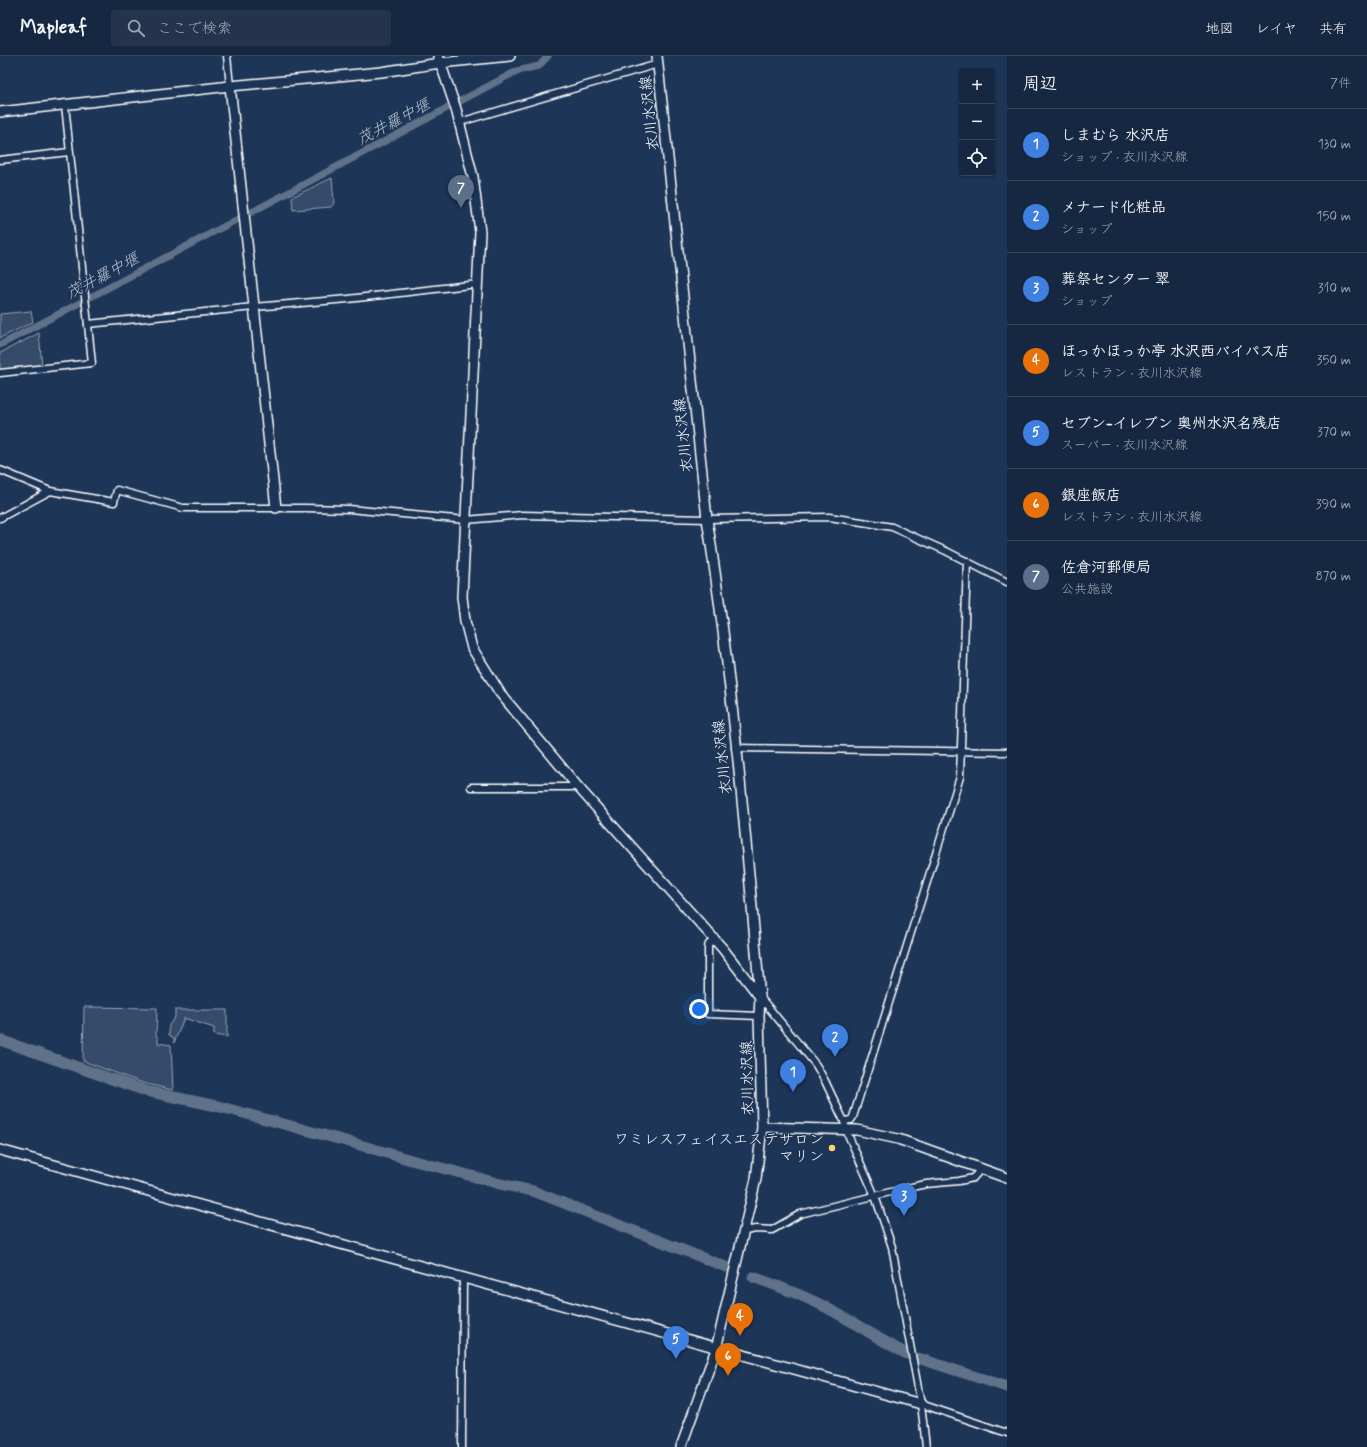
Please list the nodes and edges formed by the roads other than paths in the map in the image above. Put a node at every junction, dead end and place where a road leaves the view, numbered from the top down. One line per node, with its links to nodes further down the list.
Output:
1 (227, 56): 5 (street)
2 (510, 56): 3 (street)
3 (439, 60): 5 (street); 8 (street)
4 (658, 60): 8 (street); 19 (street, 衣川水沢線)
5 (230, 86): 6 (street); 12 (street)
6 (65, 105): 7 (street); 9 (street)
7 (0, 112)
8 (460, 122): 11 (street)
9 (69, 152): 10 (street); 13 (street)
10 (0, 160)
11 (478, 284): 12 (street); 20 (street)
12 (254, 307): 13 (street); 17 (street)
13 (88, 324): 14 (street)
14 (0, 373)
15 (0, 470): 16 (street)
16 (50, 491): 17 (street); 18 (street)
17 (276, 508): 20 (street)
18 (0, 518)
19 (707, 519): 20 (street); 21 (street); 23 (street, 衣川水沢線)
20 (466, 520): 27 (street)
21 (967, 561): 22 (street); 24 (street)
22 (1007, 582)
23 (736, 748): 24 (street); 29 (street, 衣川水沢線)
24 (962, 751): 25 (street); 31 (street)
25 (1007, 752)
26 (471, 787): 27 (street)
27 (578, 787): 28 (street)
28 (714, 940): 29 (street); 30 (street)
29 (760, 997): 30 (street, 衣川水沢線); 31 (street)
30 (759, 1016): 32 (street, 衣川水沢線)
31 (844, 1121): 33 (street)
32 (762, 1127): 33 (street); 38 (street, 衣川水沢線)
33 (846, 1130): 35 (street); 37 (street)
34 (0, 1150): 39 (street)
35 (980, 1170): 36 (street); 37 (street)
36 (1007, 1178)
37 (875, 1196): 38 (street); 41 (street)
38 (745, 1231): 40 (street, 衣川水沢線)
39 (463, 1278): 40 (street); 43 (street)
40 (716, 1349): 41 (street); 44 (street, 衣川水沢線)
41 (921, 1404): 42 (street); 45 (street)
42 (1007, 1433)
43 (462, 1447)
44 (681, 1447)
45 (926, 1447)

